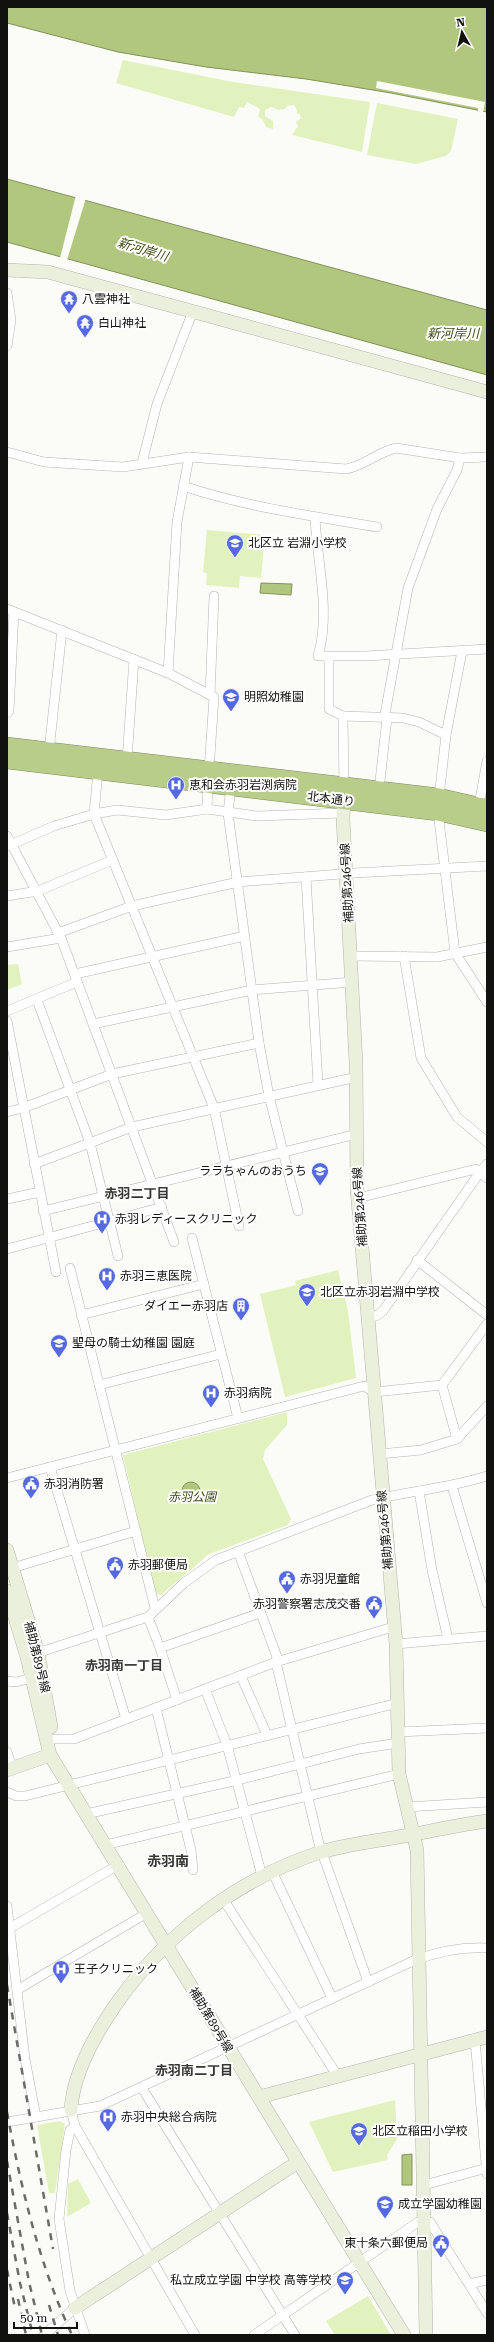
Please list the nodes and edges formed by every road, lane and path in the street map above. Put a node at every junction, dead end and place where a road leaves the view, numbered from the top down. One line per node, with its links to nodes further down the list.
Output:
1 (7, 270): 3 (street)
2 (7, 293): 4 (street)
3 (193, 312): 5 (street); 10 (street)
4 (7, 346)
5 (485, 392)
6 (7, 452): 10 (street)
7 (189, 457): 9 (street); 10 (street); 11 (street)
8 (487, 457): 9 (street)
9 (460, 458): 19 (street)
10 (142, 463)
11 (183, 486): 12 (street); 22 (street)
12 (315, 517): 13 (street); 20 (street)
13 (377, 527)
14 (214, 596): 23 (street)
15 (11, 610): 16 (street); 24 (street)
16 (62, 630): 21 (street); 30 (street)
17 (487, 649): 18 (street)
18 (462, 651): 19 (street); 28 (street)
19 (397, 655): 20 (street); 27 (street)
20 (329, 658): 26 (street)
21 (134, 659): 22 (street); 32 (street)
22 (168, 673): 23 (street)
23 (210, 695): 35 (street)
24 (8, 702): 25 (street)
25 (7, 713)
26 (343, 716): 27 (street); 38 (street)
27 (387, 718): 28 (street); 37 (street)
28 (446, 735): 40 (street)
29 (7, 746): 30 (highway, 北本通り)
30 (49, 751): 32 (highway, 北本通り)
31 (7, 760): 34 (highway, 北本通り)
32 (127, 760): 35 (highway, 北本通り)
33 (487, 761): 39 (street)
34 (98, 771): 35 (highway, 北本通り); 43 (street)
35 (208, 776): 36 (highway, 北本通り); 38 (highway, 北本通り); 41 (street)
36 (231, 786): 38 (highway, 北本通り); 42 (street)
37 (378, 790): 38 (highway, 北本通り); 40 (highway, 北本通り)
38 (344, 800): 40 (highway, 北本通り); 42 (street); 50 (street, 補助第246号線)
39 (484, 800): 40 (highway, 北本通り)
40 (438, 805): 44 (highway, 北本通り); 49 (street)
41 (207, 809): 42 (street); 43 (street)
42 (228, 813): 52 (street)
43 (94, 814): 46 (street); 47 (street)
44 (487, 823)
45 (7, 836): 46 (street)
46 (10, 846): 53 (street)
47 (112, 860): 53 (street); 55 (street)
48 (487, 866): 49 (street)
49 (443, 868): 50 (street); 60 (street)
50 (346, 873): 51 (street); 61 (street, 補助第246号線)
51 (306, 877): 52 (street); 66 (street)
52 (238, 882): 55 (street); 57 (street)
53 (38, 891): 54 (street); 56 (street)
54 (7, 896)
55 (132, 906): 56 (street); 63 (street)
56 (59, 935): 58 (street); 64 (street)
57 (245, 936): 63 (street); 67 (street)
58 (7, 947)
59 (487, 947): 60 (street)
60 (454, 953): 62 (street); 69 (street)
61 (351, 956): 62 (street); 65 (street, 補助第246号線)
62 (404, 956): 87 (street)
63 (152, 958): 64 (street); 70 (street)
64 (76, 978): 68 (street); 73 (street)
65 (353, 982): 66 (street); 78 (street, 補助第246号線)
66 (313, 985): 67 (street); 79 (street)
67 (252, 990): 70 (street); 74 (street)
68 (37, 1000): 71 (street); 80 (street)
69 (487, 1002)
70 (171, 1008): 73 (street); 76 (street)
71 (7, 1011)
72 (7, 1021): 75 (street)
73 (94, 1024): 77 (street)
74 (259, 1043): 76 (street); 81 (street)
75 (10, 1056): 82 (street)
76 (192, 1057): 77 (street); 83 (street)
77 (112, 1074): 80 (street); 85 (street)
78 (356, 1077): 79 (street); 86 (street, 補助第246号線)
79 (318, 1084): 81 (street)
80 (70, 1090): 82 (street); 88 (street)
81 (269, 1096): 83 (street); 89 (street)
82 (23, 1108): 84 (street); 90 (street)
83 (214, 1108): 85 (street); 92 (street)
84 (7, 1112)
85 (132, 1127): 88 (street); 94 (street)
86 (357, 1134): 89 (street); 97 (street, 補助第246号線)
87 (487, 1142)
88 (90, 1143): 90 (street); 96 (street)
89 (284, 1151): 92 (street); 101 (street)
90 (34, 1164): 95 (street)
91 (487, 1164): 93 (street)
92 (226, 1167): 94 (street); 103 (street)
93 (483, 1175): 97 (street); 109 (street)
94 (154, 1185): 96 (street); 99 (street)
95 (40, 1192): 98 (street); 100 (street)
96 (103, 1197): 100 (street); 102 (street)
97 (358, 1198): 115 (street, 補助第246号線)
98 (7, 1199)
99 (162, 1207): 102 (street); 106 (street)
100 (43, 1211): 104 (street)
101 (298, 1211)
102 (109, 1221): 104 (street); 108 (street)
103 (239, 1226)
104 (49, 1237): 107 (street); 111 (street)
105 (192, 1238): 112 (street)
106 (174, 1242)
107 (7, 1249)
108 (118, 1256)
109 (417, 1260): 114 (street); 115 (street)
110 (70, 1268): 113 (street)
111 (56, 1272)
112 (204, 1284): 113 (street); 117 (street)
113 (81, 1315): 118 (street)
114 (487, 1315)
115 (368, 1316): 120 (street, 補助第246号線)
116 (487, 1324): 119 (street)
117 (221, 1354): 118 (street); 122 (street)
118 (99, 1385): 124 (street)
119 (442, 1385): 120 (street); 123 (street)
120 (375, 1392): 122 (street); 125 (street, 補助第246号線)
121 (487, 1406): 123 (street)
122 (238, 1418): 124 (street)
123 (457, 1439): 125 (street)
124 (116, 1450): 126 (street); 132 (street)
125 (380, 1454): 131 (street, 補助第246号線)
126 (50, 1467): 128 (street); 134 (street)
127 (487, 1476): 129 (street)
128 (7, 1478)
129 (452, 1486): 130 (street); 138 (street)
130 (419, 1491): 131 (street); 145 (street)
131 (383, 1498): 135 (street); 142 (street, 補助第246号線)
132 (136, 1531): 134 (street); 139 (street)
133 (7, 1550): 136 (street, 補助第89号線)
134 (75, 1550): 136 (street); 143 (street)
135 (238, 1550): 139 (street); 140 (street)
136 (12, 1568): 148 (street, 補助第89号線)
137 (8, 1599): 148 (street, 補助第89号線)
138 (487, 1603)
139 (155, 1608): 141 (street)
140 (260, 1613): 147 (street); 149 (street)
141 (148, 1617): 143 (street); 147 (street)
142 (393, 1627): 146 (street, 補助第246号線); 149 (street)
143 (100, 1634): 148 (street); 157 (street)
144 (487, 1636): 145 (street)
145 (448, 1639): 146 (street)
146 (396, 1644): 155 (street, 補助第246号線)
147 (160, 1648): 154 (street)
148 (33, 1655): 151 (street, 補助第89号線)
149 (276, 1662): 150 (street); 159 (street)
150 (241, 1676): 153 (street); 160 (street)
151 (38, 1677): 152 (street); 162 (street, 補助第89号線); 165 (street, 補助第89号線)
152 (7, 1681)
153 (205, 1689): 154 (street); 163 (street)
154 (177, 1700): 156 (street)
155 (398, 1703): 159 (street); 161 (street, 補助第246号線)
156 (156, 1708): 157 (street); 166 (street)
157 (126, 1719): 162 (street)
158 (487, 1728): 161 (street)
159 (292, 1729): 160 (street); 167 (street)
160 (268, 1735): 163 (street)
161 (398, 1738): 167 (street); 170 (street, 補助第246号線)
162 (52, 1739): 168 (street, 補助第89号線)
163 (227, 1745): 166 (street); 171 (street)
164 (7, 1752): 169 (street)
165 (50, 1755): 168 (street, 補助第89号線); 169 (street)
166 (168, 1759): 172 (street); 174 (street)
167 (300, 1764): 171 (street); 175 (street)
168 (58, 1766): 172 (street, 補助第89号線)
169 (10, 1769)
170 (399, 1774): 175 (street); 177 (street, 補助第246号線)
171 (238, 1780): 174 (street); 178 (street)
172 (69, 1784): 173 (street); 179 (street, 補助第89号線)
173 (7, 1792)
174 (177, 1792): 179 (street); 181 (street)
175 (308, 1797): 178 (street); 184 (street)
176 (487, 1802): 177 (street)
177 (407, 1807): 182 (street, 補助第246号線)
178 (246, 1812): 181 (street); 187 (street)
179 (86, 1814): 183 (street, 補助第89号線)
180 (487, 1821): 182 (street)
181 (184, 1827): 183 (street); 186 (street)
182 (414, 1833): 184 (street); 194 (street, 補助第246号線)
183 (105, 1845): 185 (street, 補助第89号線)
184 (322, 1852): 187 (street); 195 (street)
185 (118, 1865): 190 (street, 補助第89号線); 191 (street)
186 (193, 1870)
187 (267, 1874): 188 (street); 197 (street)
188 (223, 1899): 192 (street); 198 (street)
189 (7, 1906): 191 (street)
190 (147, 1913): 192 (street, 補助第89号線); 196 (street)
191 (10, 1928): 196 (street)
192 (166, 1946): 200 (street, 補助第89号線); 206 (street)
193 (487, 1948): 194 (street)
194 (420, 1959): 195 (street); 201 (street, 補助第246号線)
195 (368, 1982): 197 (street)
196 (17, 1990): 207 (street)
197 (332, 1998): 198 (street)
198 (297, 2015): 200 (street); 202 (street)
199 (481, 2039): 201 (street); 205 (street)
200 (228, 2047): 203 (street); 204 (street, 補助第89号線)
201 (422, 2054): 202 (street); 212 (street, 補助第246号線)
202 (337, 2075): 204 (street)
203 (142, 2088): 206 (street); 213 (street)
204 (259, 2097): 210 (street, 補助第89号線)
205 (484, 2106): 211 (street)
206 (71, 2110): 207 (street); 209 (street)
207 (36, 2117): 208 (street)
208 (7, 2122)
209 (75, 2126): 215 (street); 219 (street)
210 (298, 2162): 213 (street); 216 (street, 補助第89号線)
211 (486, 2171): 212 (street)
212 (424, 2185): 214 (street, 補助第246号線)
213 (218, 2213): 215 (street); 221 (street)
214 (424, 2220): 216 (street); 218 (street); 228 (street, 補助第246号線)
215 (150, 2257): 219 (street); 224 (street)
216 (359, 2263): 221 (street); 227 (street, 補助第89号線)
217 (487, 2280): 218 (street)
218 (469, 2284): 220 (street)
219 (75, 2308): 222 (street); 223 (street)
220 (487, 2313)
221 (282, 2316): 225 (street); 226 (street)
222 (44, 2335)
223 (85, 2335)
224 (195, 2335)
225 (254, 2335)
226 (295, 2335)
227 (404, 2335)
228 (426, 2335)

